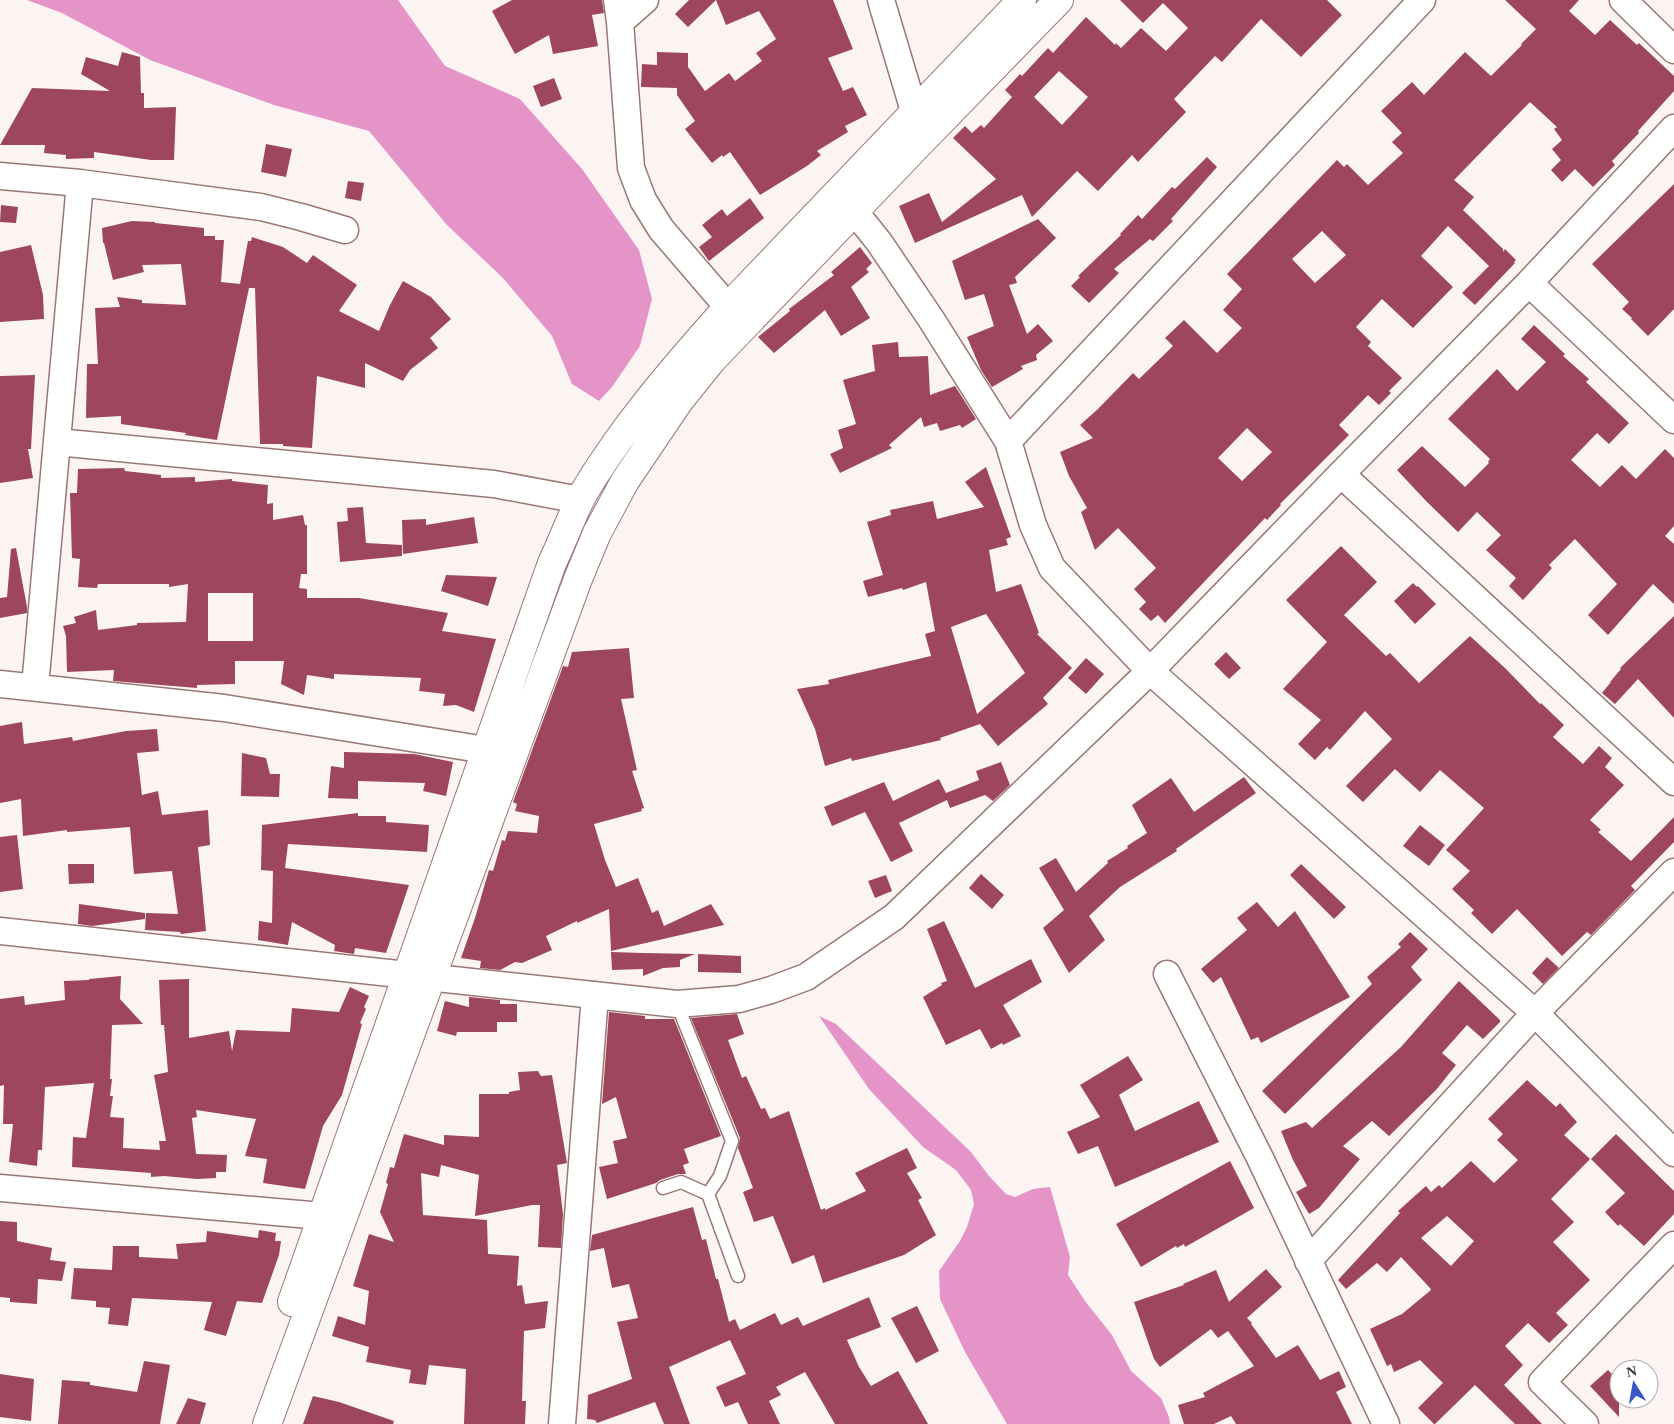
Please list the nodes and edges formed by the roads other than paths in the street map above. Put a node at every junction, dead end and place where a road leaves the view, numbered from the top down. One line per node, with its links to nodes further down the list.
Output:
1 (645, 0): 7 (street)
2 (881, 0): 9 (street)
3 (1022, 0): 9 (street)
4 (1059, 0): 11 (street)
5 (1422, 0): 20 (street)
6 (1622, 0): 8 (street)
7 (618, 11): 17 (street)
8 (1674, 50)
9 (914, 113): 11 (street); 14 (street)
10 (1674, 128): 16 (street)
11 (923, 140): 14 (street)
12 (0, 176): 13 (street)
13 (80, 183): 15 (street); 21 (street)
14 (846, 203): 17 (street); 18 (street); 20 (street)
15 (345, 230)
16 (1529, 283): 19 (street); 22 (street)
17 (728, 307): 18 (street)
18 (704, 352): 23 (street); 32 (street)
19 (1674, 420)
20 (1008, 441): 24 (street)
21 (57, 442): 23 (street); 26 (street)
22 (1341, 474): 24 (street); 28 (street)
23 (580, 500): 27 (street)
24 (1150, 671): 34 (street); 35 (street)
25 (0, 684): 26 (street)
26 (35, 688): 27 (street)
27 (486, 750): 32 (street)
28 (1674, 782)
29 (1674, 872): 35 (street)
30 (0, 931): 32 (street)
31 (1167, 974): 42 (street)
32 (419, 976): 33 (street); 40 (street); 45 (street)
33 (595, 995): 34 (street); 46 (street)
34 (677, 1004): 39 (lane)
35 (1536, 1012): 36 (street); 42 (street)
36 (1674, 1153)
37 (0, 1188): 40 (street)
38 (663, 1188): 39 (lane)
39 (708, 1194): 43 (lane)
40 (322, 1216): 44 (street)
41 (1674, 1245): 48 (street)
42 (1308, 1261): 47 (street)
43 (738, 1276)
44 (250, 1424)
45 (267, 1424)
46 (562, 1424)
47 (1386, 1424)
48 (1585, 1424)

